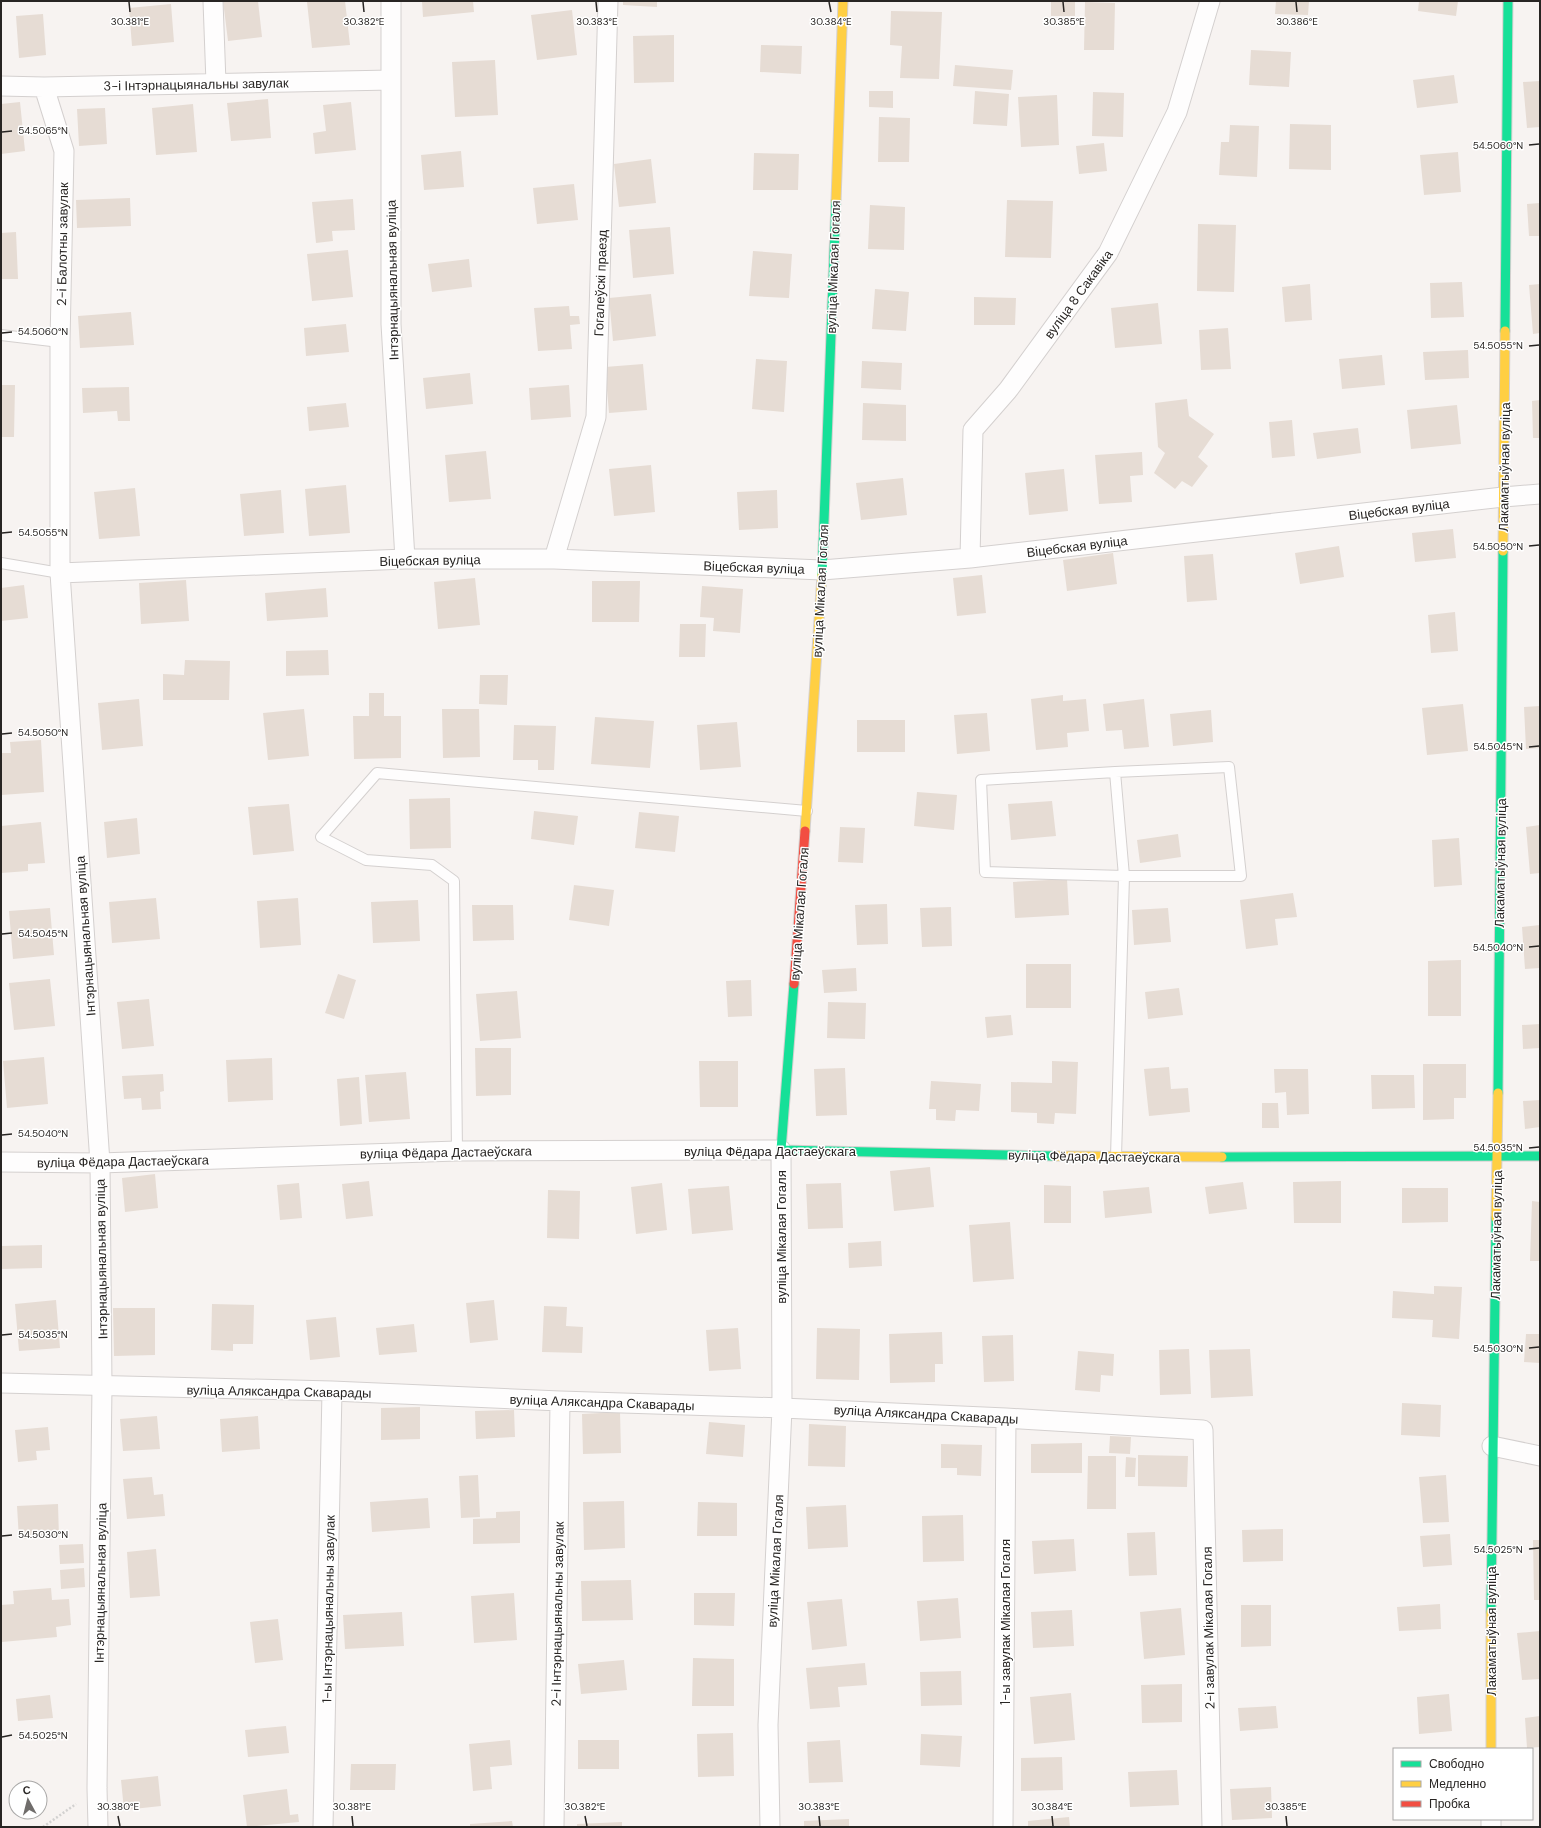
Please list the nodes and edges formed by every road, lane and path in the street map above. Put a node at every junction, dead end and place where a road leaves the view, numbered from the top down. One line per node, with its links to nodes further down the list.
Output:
1 (213, 1): 8 (street)
2 (391, 1): 7 (street, Інтэрнацыянальная вуліца)
3 (608, 1): 15 (street, Гогалеўскі праезд)
4 (843, 1): 19 (street, вуліца Мікалая Гогаля)
5 (1210, 1): 16 (street, вуліца 8 Сакавіка)
6 (1508, 1): 14 (street, Лакаматыўная вуліца)
7 (391, 80): 8 (street, 3-і Інтэрнацыянальны завулак); 17 (street, Інтэрнацыянальная вуліца)
8 (216, 83): 10 (street, 3-і Інтэрнацыянальны завулак)
9 (1, 86): 10 (street, 3-і Інтэрнацыянальны завулак)
10 (44, 87): 12 (street, 2-і Балотны завулак)
11 (1, 335): 12 (lane)
12 (60, 342): 20 (street, 2-і Балотны завулак)
13 (1540, 494): 14 (street, Віцебская вуліца)
14 (1503, 496): 16 (street, Віцебская вуліца); 26 (street, Лакаматыўная вуліца)
15 (554, 558): 17 (street, Віцебская вуліца); 19 (street, Віцебская вуліца)
16 (970, 558): 19 (street, Віцебская вуліца)
17 (405, 559): 20 (street, Віцебская вуліца)
18 (1, 563): 20 (lane)
19 (822, 570): 22 (street, вуліца Мікалая Гогаля)
20 (60, 573): 30 (street, Інтэрнацыянальная вуліца)
21 (1115, 772): 23 (lane); 23 (lane); 23 (lane)
22 (807, 811): 24 (street, вуліца Мікалая Гогаля); 25 (lane)
23 (1124, 876): 28 (lane)
24 (781, 1150): 25 (street, вуліца Фёдара Дастаеўскага); 28 (street, вуліца Фёдара Дастаеўскага); 35 (street, вуліца Мікалая Гогаля)
25 (457, 1151): 30 (street, вуліца Фёдара Дастаеўскага)
26 (1497, 1155): 27 (street, вуліца Фёдара Дастаеўскага); 28 (street, вуліца Фёдара Дастаеўскага); 38 (street, Лакаматыўная вуліца)
27 (1540, 1156)
28 (1116, 1157)
29 (1, 1162): 30 (street, вуліца Фёдара Дастаеўскага)
30 (100, 1163): 32 (street, Інтэрнацыянальная вуліца)
31 (1, 1383): 32 (street, вуліца Аляксандра Скаварады)
32 (102, 1386): 33 (street, вуліца Аляксандра Скаварады); 41 (street, Інтэрнацыянальная вуліца)
33 (332, 1391): 34 (street, вуліца Аляксандра Скаварады); 44 (street, 1-ы Інтэрнацыянальны завулак)
34 (560, 1401): 35 (street, вуліца Аляксандра Скаварады); 45 (street, 2-і Інтэрнацыянальны завулак)
35 (782, 1408): 36 (street, вуліца Аляксандра Скаварады); 46 (street, вуліца Мікалая Гогаля)
36 (1006, 1418): 37 (street, вуліца Аляксандра Скаварады); 47 (street, 1-ы завулак Мікалая Гогаля)
37 (1203, 1430): 48 (street, 2-і завулак Мікалая Гогаля)
38 (1492, 1446): 39 (street); 40 (street, Лакаматыўная вуліца)
39 (1540, 1456)
40 (1491, 1748)
41 (97, 1788): 42 (path); 43 (street, Інтэрнацыянальная вуліца)
42 (43, 1827)
43 (98, 1827)
44 (323, 1827)
45 (554, 1827)
46 (770, 1827)
47 (1003, 1827)
48 (1212, 1827)

